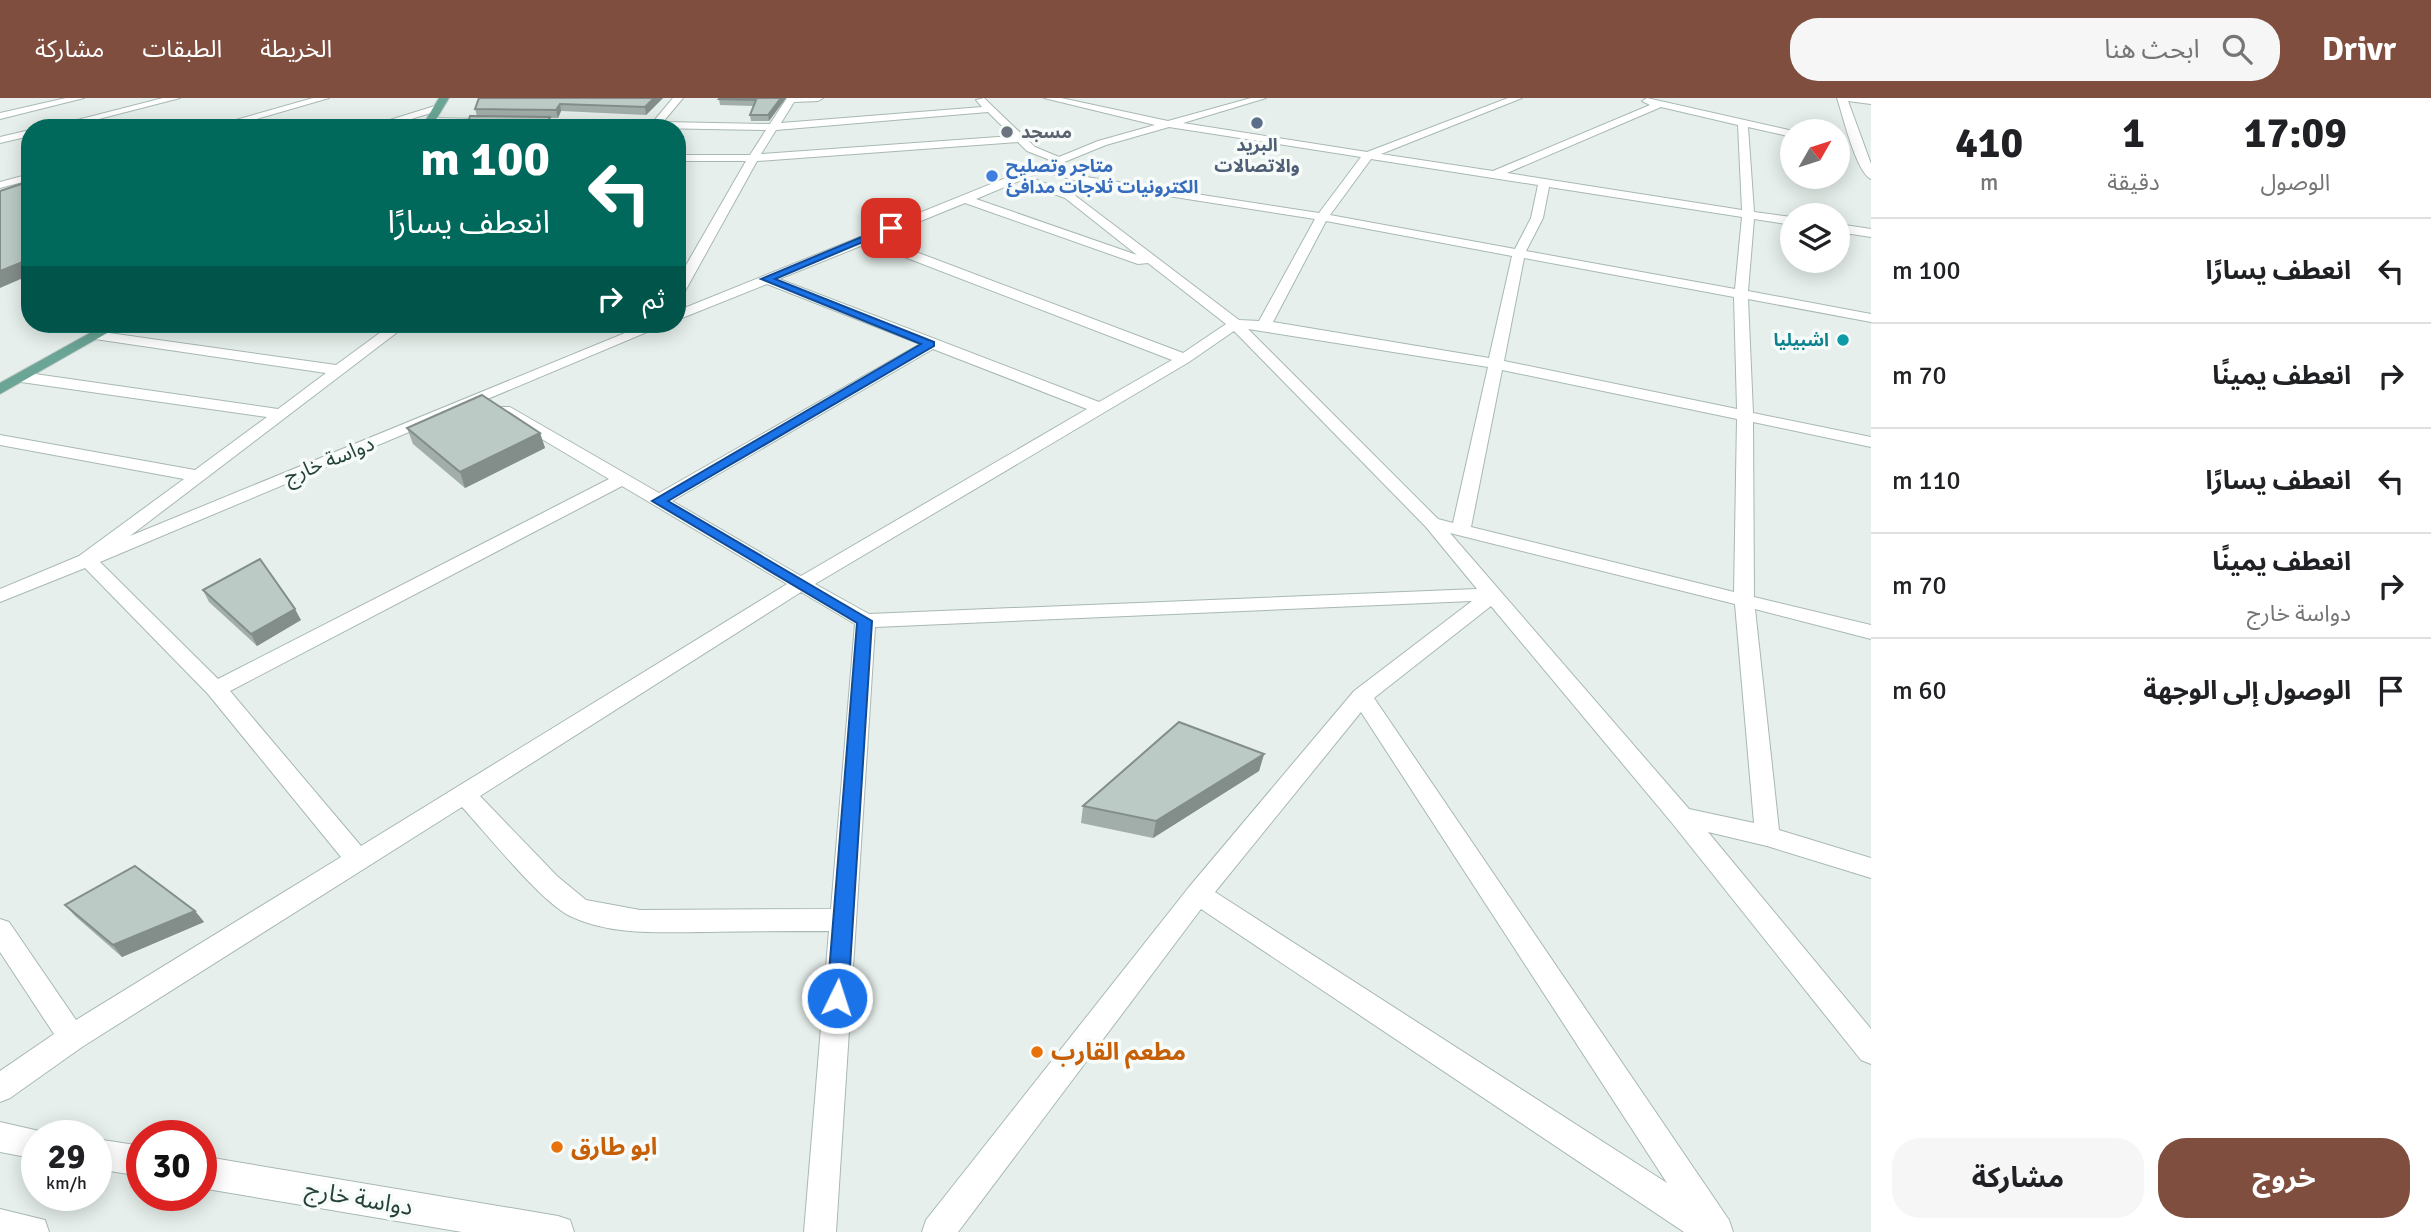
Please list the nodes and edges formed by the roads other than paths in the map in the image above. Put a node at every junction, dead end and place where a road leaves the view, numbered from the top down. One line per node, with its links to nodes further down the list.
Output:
1 (23, 98): 19 (street)
2 (79, 98): 19 (street)
3 (175, 98): 24 (street)
4 (283, 98): 17 (street)
5 (324, 98): 17 (street)
6 (444, 98): 20 (main road)
7 (678, 98): 28 (street)
8 (818, 98): 15 (street)
9 (978, 98): 21 (street)
10 (1049, 98): 30 (street)
11 (1261, 98): 30 (street)
12 (1517, 98): 37 (street)
13 (1636, 98): 18 (street)
14 (1845, 98): 16 (street); 44 (street)
15 (791, 99): 32 (street)
16 (1871, 101)
17 (305, 103): 25 (street)
18 (1660, 104): 29 (street); 42 (street)
19 (43, 106): 22 (street); 23 (street)
20 (438, 108): 26 (street); 27 (main road)
21 (989, 109): 32 (street); 35 (street)
22 (0, 116)
23 (73, 119)
24 (86, 119)
25 (246, 119)
26 (400, 119)
27 (431, 119)
28 (661, 119)
29 (1743, 123): 33 (street); 49 (street)
30 (1171, 124): 37 (street); 40 (street)
31 (686, 127): 32 (street)
32 (773, 127): 39 (street)
33 (1780, 131)
34 (21, 135): 36 (street)
35 (1019, 139): 39 (street); 40 (street)
36 (0, 140)
37 (1368, 155): 42 (street); 50 (street)
38 (686, 158): 39 (street)
39 (753, 158): 57 (street)
40 (1058, 159): 41 (street)
41 (1040, 167): 43 (street); 50 (street)
42 (1494, 174): 46 (street)
43 (1016, 176): 48 (street); 56 (street)
44 (1871, 176)
45 (21, 179): 47 (street)
46 (1544, 182): 49 (street); 55 (street)
47 (0, 183)
48 (963, 198): 54 (street); 56 (street)
49 (1748, 214): 51 (street); 59 (street)
50 (1322, 217): 55 (street); 65 (street)
51 (1780, 219)
52 (1850, 230): 53 (street)
53 (1871, 233)
54 (867, 238): 58 (street); 71 (street)
55 (1520, 253): 59 (street); 72 (street)
56 (1161, 268): 64 (street)
57 (686, 277)
58 (766, 279): 61 (street); 70 (street)
59 (1741, 294): 63 (street); 79 (street)
60 (686, 297): 61 (street)
61 (704, 305): 62 (street)
62 (686, 312)
63 (1871, 318)
64 (1235, 324): 65 (street); 71 (street); 85 (street)
65 (1264, 325): 72 (street)
66 (99, 333): 69 (main road)
67 (389, 333): 73 (street)
68 (637, 333): 76 (street, دواسة خارج)
69 (95, 335): 73 (street); 74 (main road)
70 (930, 344): 77 (street); 84 (street)
71 (1184, 359): 77 (street)
72 (1496, 364): 79 (street); 86 (street)
73 (339, 370): 78 (street)
74 (21, 377): 75 (main road); 78 (street)
75 (0, 389)
76 (481, 397): 83 (street); 87 (street, دواسة خارج)
77 (1100, 408): 88 (street)
78 (282, 414): 82 (street)
79 (1745, 415): 81 (street); 91 (street)
80 (0, 440): 82 (street)
81 (1871, 442)
82 (198, 476): 87 (street)
83 (622, 479): 84 (street); 94 (street)
84 (659, 501): 88 (street)
85 (1432, 523): 86 (street); 89 (street)
86 (1461, 529): 91 (street)
87 (87, 559): 90 (street, دواسة خارج); 94 (street)
88 (801, 584): 92 (street); 96 (street)
89 (1494, 594): 92 (street); 95 (street); 97 (street)
90 (1, 595)
91 (1744, 600): 93 (street); 98 (street)
92 (865, 621): 102 (street)
93 (1871, 632)
94 (216, 689): 99 (street)
95 (1362, 696): 101 (street); 115 (street)
96 (464, 794): 99 (street); 102 (street)
97 (1681, 816): 98 (street); 105 (street)
98 (1767, 836): 100 (street)
99 (358, 860): 104 (street)
100 (1871, 868)
101 (1198, 894): 114 (street); 115 (street)
102 (843, 920): 113 (street)
103 (0, 930): 104 (street)
104 (72, 1038): 106 (street)
105 (1871, 1051)
106 (0, 1088)
107 (0, 1137): 108 (street)
108 (21, 1141)
109 (217, 1174): 112 (street, دواسة خارج)
110 (0, 1225): 111 (street)
111 (33, 1232)
112 (558, 1232)
113 (820, 1232)
114 (938, 1232)
115 (1715, 1232)

